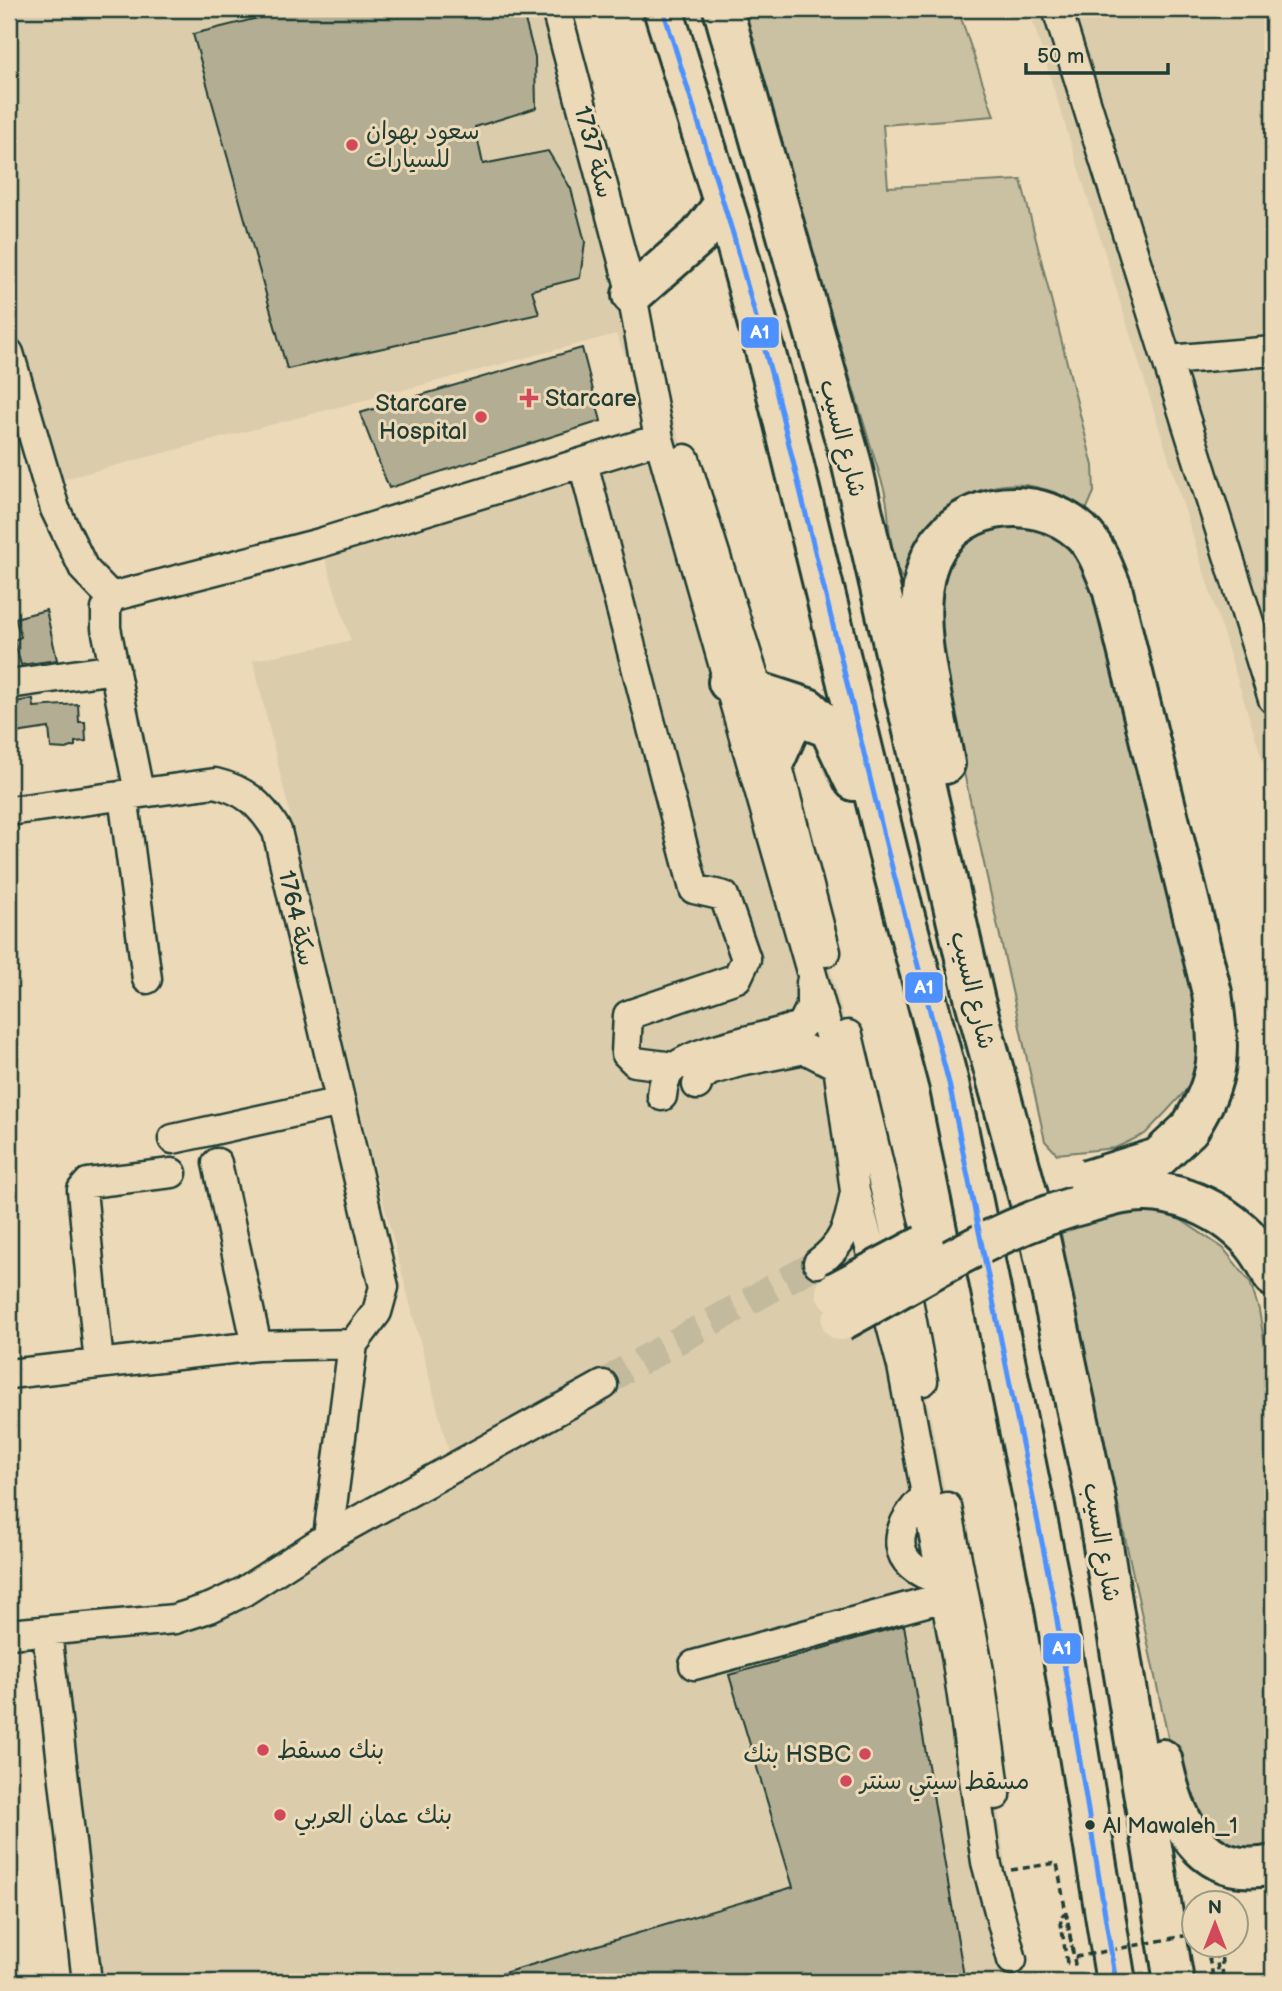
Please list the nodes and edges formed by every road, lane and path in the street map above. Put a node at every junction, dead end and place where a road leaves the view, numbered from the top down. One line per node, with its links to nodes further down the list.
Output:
1 (556, 9): 6 (street, سكة 1737)
2 (663, 9): 5 (highway, شارع السيب)
3 (723, 9): 24 (highway, شارع السيب)
4 (1057, 9): 9 (street)
5 (724, 204): 6 (highway); 21 (highway, شارع السيب)
6 (632, 295): 10 (street); 15 (street)
7 (1273, 351): 9 (street)
8 (9, 353): 12 (street)
9 (1169, 360): 16 (street)
10 (659, 439): 11 (street); 15 (street)
11 (583, 463): 12 (street); 26 (street)
12 (111, 597): 13 (street)
13 (115, 669): 14 (street); 19 (street)
14 (9, 684)
15 (743, 688): 17 (highway); 18 (street); 22 (street)
16 (1273, 699)
17 (829, 728): 18 (highway); 21 (highway)
18 (776, 758): 34 (street)
19 (131, 793): 20 (street, سكة 1764); 23 (street); 29 (street, سكة 1764)
20 (9, 811)
21 (888, 852): 61 (highway, شارع السيب)
22 (812, 970): 25 (street); 26 (street)
23 (147, 979)
24 (975, 1001): 37 (highway, bridge); 43 (highway, شارع السيب)
25 (838, 1066): 27 (street); 33 (street)
26 (674, 1067): 28 (street)
27 (697, 1085)
28 (662, 1096)
29 (341, 1102): 30 (street); 38 (street, سكة 1764)
30 (173, 1139)
31 (217, 1163): 39 (street)
32 (172, 1173): 40 (street)
33 (855, 1191): 35 (street); 37 (street)
34 (898, 1247): 35 (street); 45 (street)
35 (869, 1252): 37 (street); 45 (street)
36 (1273, 1277): 37 (highway, bridge)
37 (829, 1284)
38 (353, 1344): 39 (street); 44 (street)
39 (257, 1346): 40 (street)
40 (99, 1364): 41 (street)
41 (9, 1374)
42 (606, 1377): 44 (street)
43 (1095, 1496): 49 (highway); 62 (highway, شارع السيب)
44 (328, 1537): 46 (street)
45 (949, 1586): 48 (street); 50 (street); 59 (street)
46 (47, 1632): 47 (street); 60 (street)
47 (9, 1634)
48 (694, 1665)
49 (1273, 1866)
50 (1006, 1871): 51 (path, bridge); 59 (street)
51 (1066, 1916)
52 (1066, 1916): 53 (path, bridge)
53 (1066, 1916)
54 (1066, 1916): 55 (path, bridge)
55 (1180, 1937)
56 (1209, 1960): 57 (path)
57 (1217, 1960)
58 (1222, 1960): 63 (path)
59 (1014, 1971)
60 (87, 1982)
61 (1116, 1982)
62 (1174, 1982)
63 (1223, 1982)

